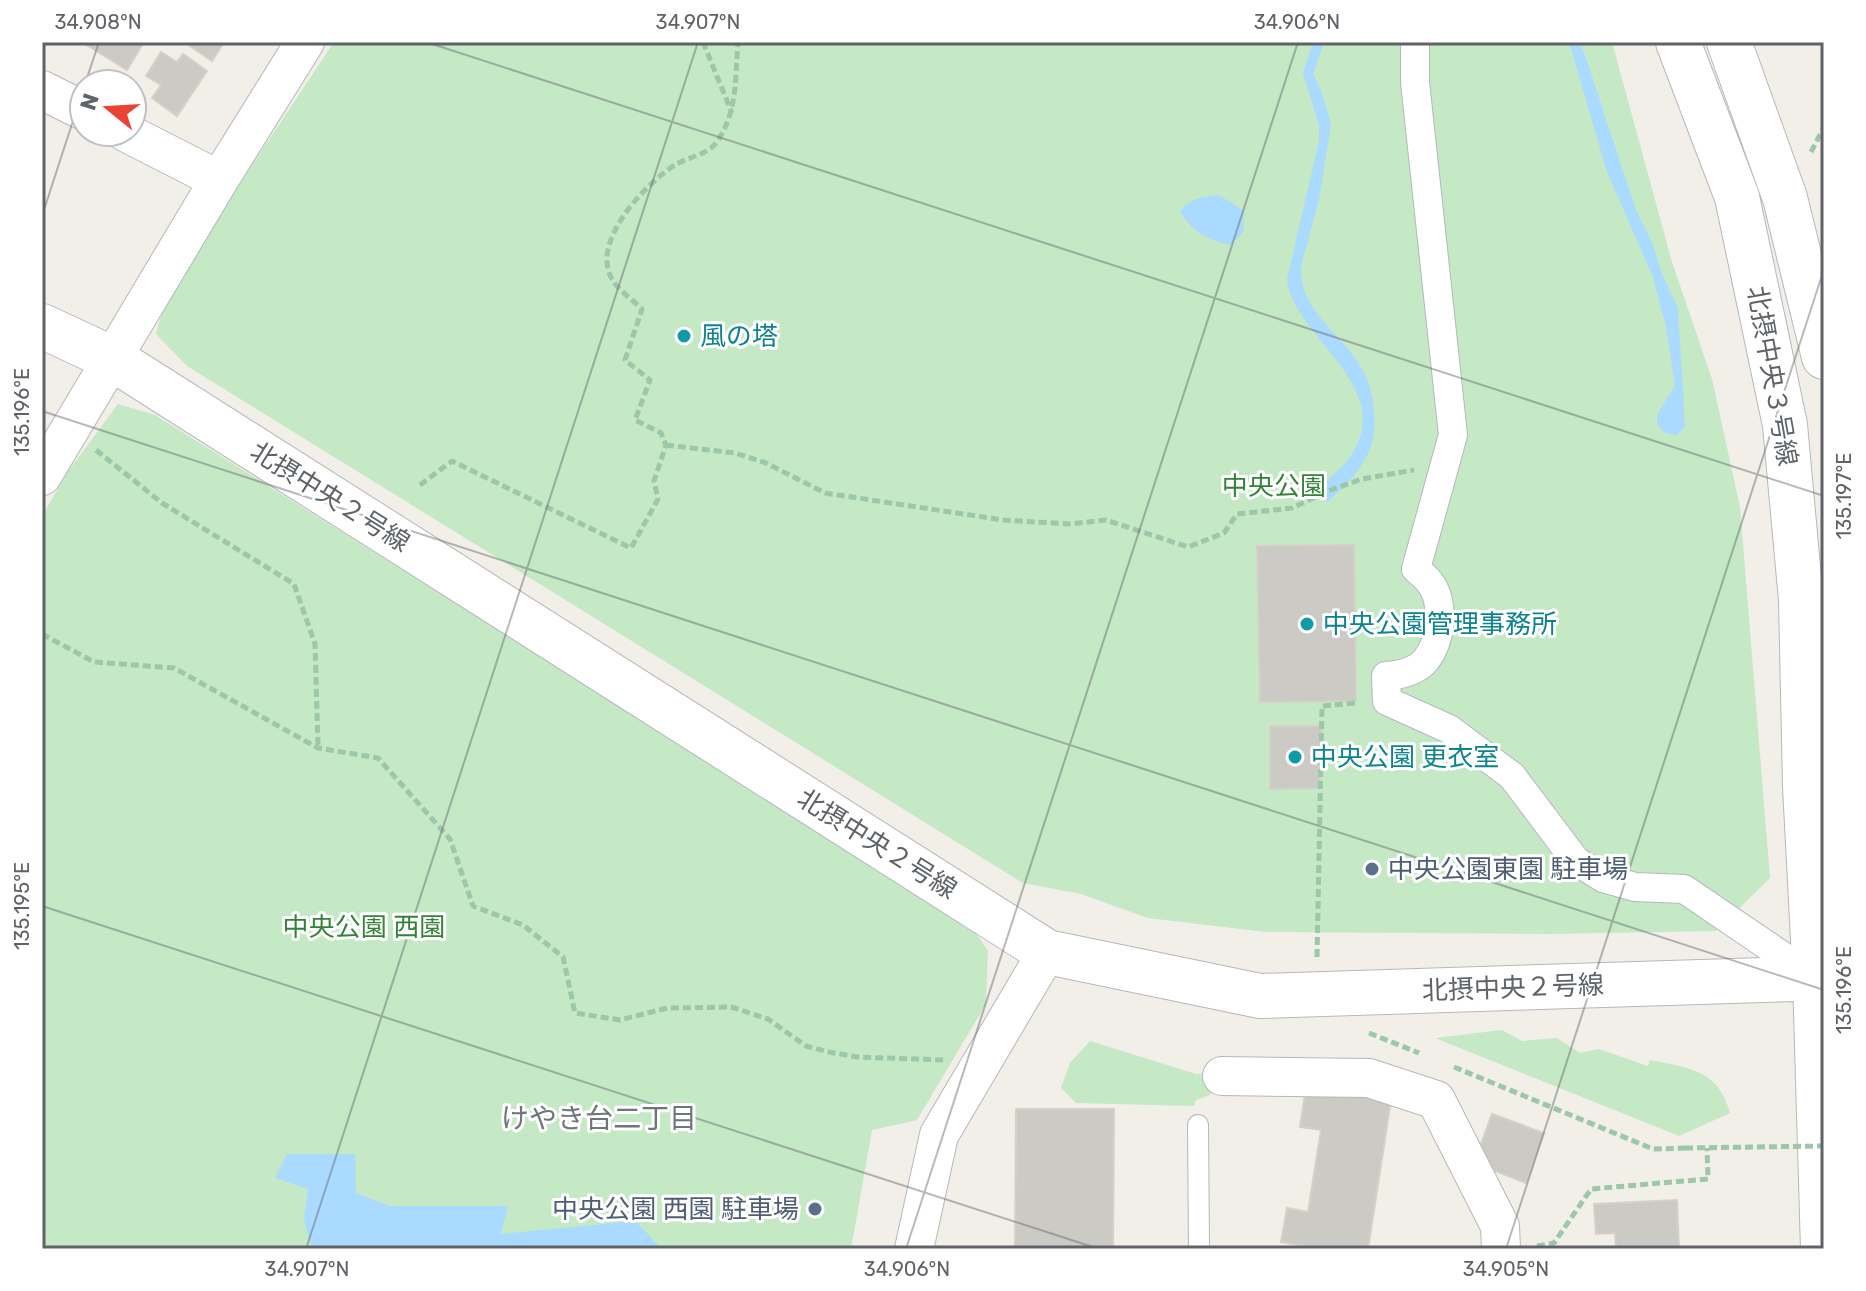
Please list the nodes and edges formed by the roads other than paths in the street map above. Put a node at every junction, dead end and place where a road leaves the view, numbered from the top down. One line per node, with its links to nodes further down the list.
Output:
1 (305, 42): 8 (street)
2 (1415, 42): 14 (street)
3 (1678, 42): 14 (street, 北摂中央３号線)
4 (1729, 42): 10 (street, 北摂中央３号線)
5 (42, 90): 6 (street)
6 (68, 103)
7 (148, 144): 8 (street)
8 (219, 180): 11 (street)
9 (42, 326): 11 (street, 北摂中央２号線)
10 (1824, 357)
11 (113, 359): 12 (street); 13 (street, 北摂中央２号線)
12 (42, 476)
13 (1047, 952): 14 (street, 北摂中央２号線); 18 (street)
14 (1820, 978): 20 (street, 北摂中央３号線)
15 (1222, 1076): 17 (street)
16 (1198, 1125): 19 (lane)
17 (1515, 1248)
18 (914, 1249)
19 (1199, 1249)
20 (1823, 1249)

